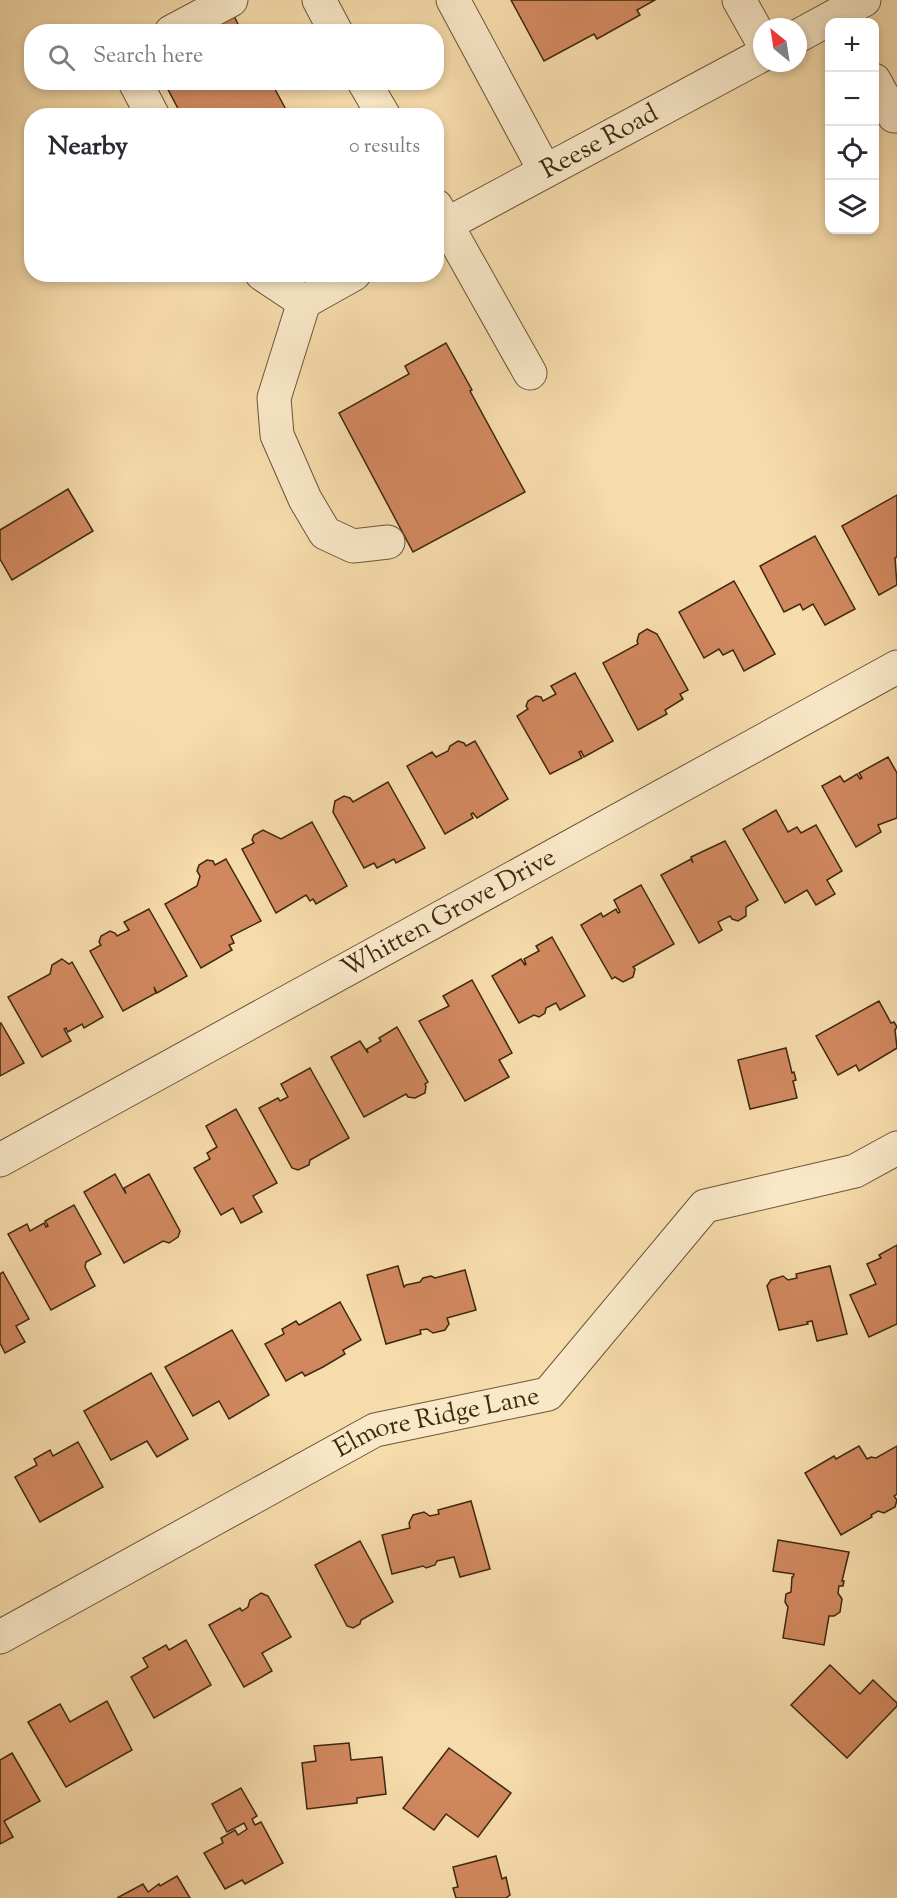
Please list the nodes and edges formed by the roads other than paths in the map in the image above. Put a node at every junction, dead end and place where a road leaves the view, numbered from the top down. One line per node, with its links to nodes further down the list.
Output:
1 (231, 0): 6 (street)
2 (319, 0): 7 (street)
3 (453, 0): 17 (street)
4 (739, 0): 8 (street)
5 (851, 8): 9 (street)
6 (186, 24)
7 (332, 24)
8 (753, 25)
9 (807, 31)
10 (753, 60): 17 (street, Reese Road)
11 (879, 89): 16 (street)
12 (139, 90): 14 (street)
13 (369, 90): 15 (street)
14 (149, 108)
15 (379, 108)
16 (897, 114)
17 (545, 171): 18 (street, Reese Road)
18 (444, 218)
19 (444, 227): 23 (street)
20 (274, 282): 22 (street)
21 (340, 282): 22 (street)
22 (304, 302): 24 (street)
23 (530, 373)
24 (388, 542)
25 (897, 667): 27 (street, Whitten Grove Drive)
26 (897, 1148): 28 (street, Elmore Ridge Lane)
27 (0, 1160)
28 (0, 1637)

